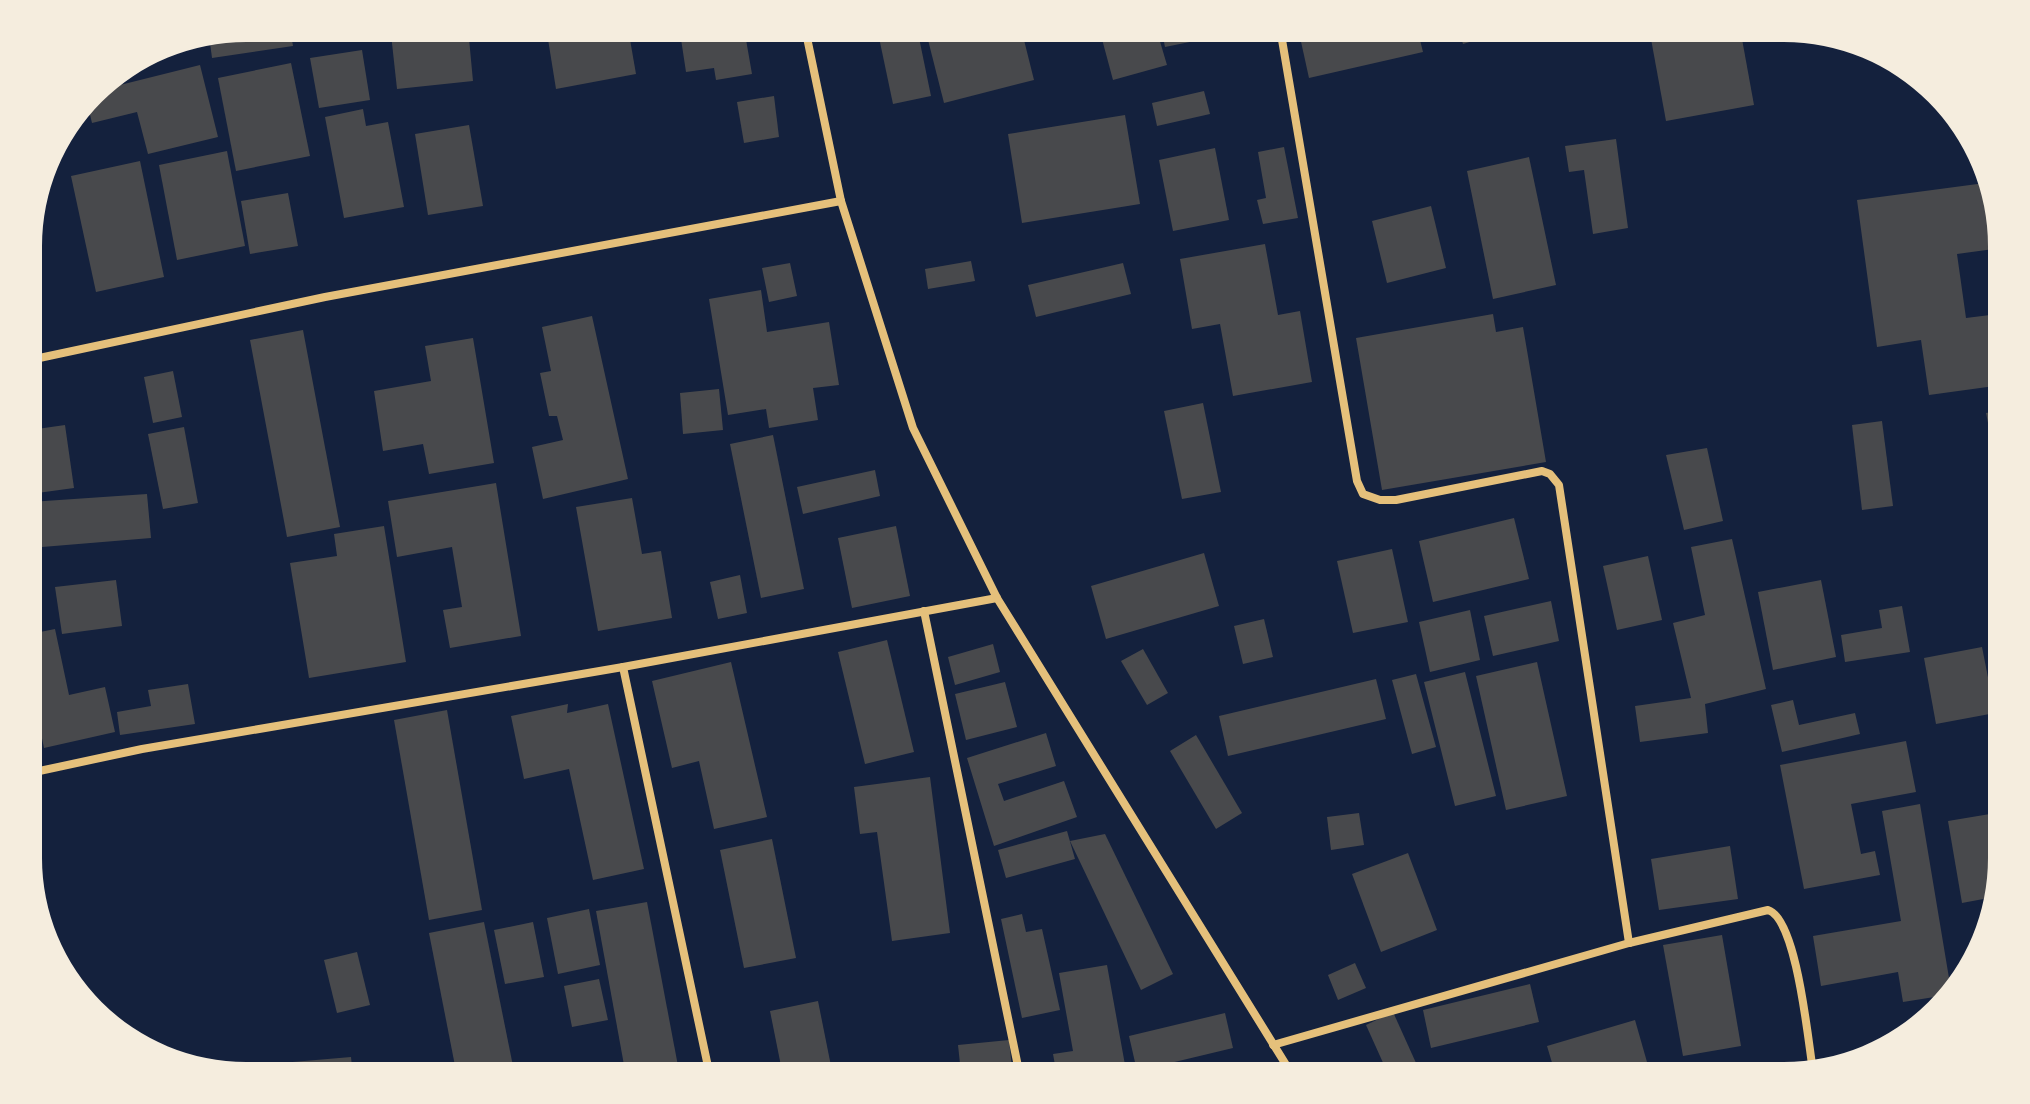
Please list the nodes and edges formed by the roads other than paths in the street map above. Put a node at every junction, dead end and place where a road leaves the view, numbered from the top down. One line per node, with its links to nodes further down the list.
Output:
1 (808, 42): 3 (street)
2 (1282, 42): 9 (street)
3 (841, 201): 4 (street); 5 (street)
4 (42, 357)
5 (997, 598): 6 (street); 10 (street)
6 (924, 611): 7 (street); 13 (street)
7 (623, 667): 8 (street); 12 (street)
8 (42, 770)
9 (1629, 943): 10 (street); 11 (street)
10 (1273, 1045): 14 (street)
11 (1811, 1060)
12 (707, 1062)
13 (1017, 1062)
14 (1284, 1062)

